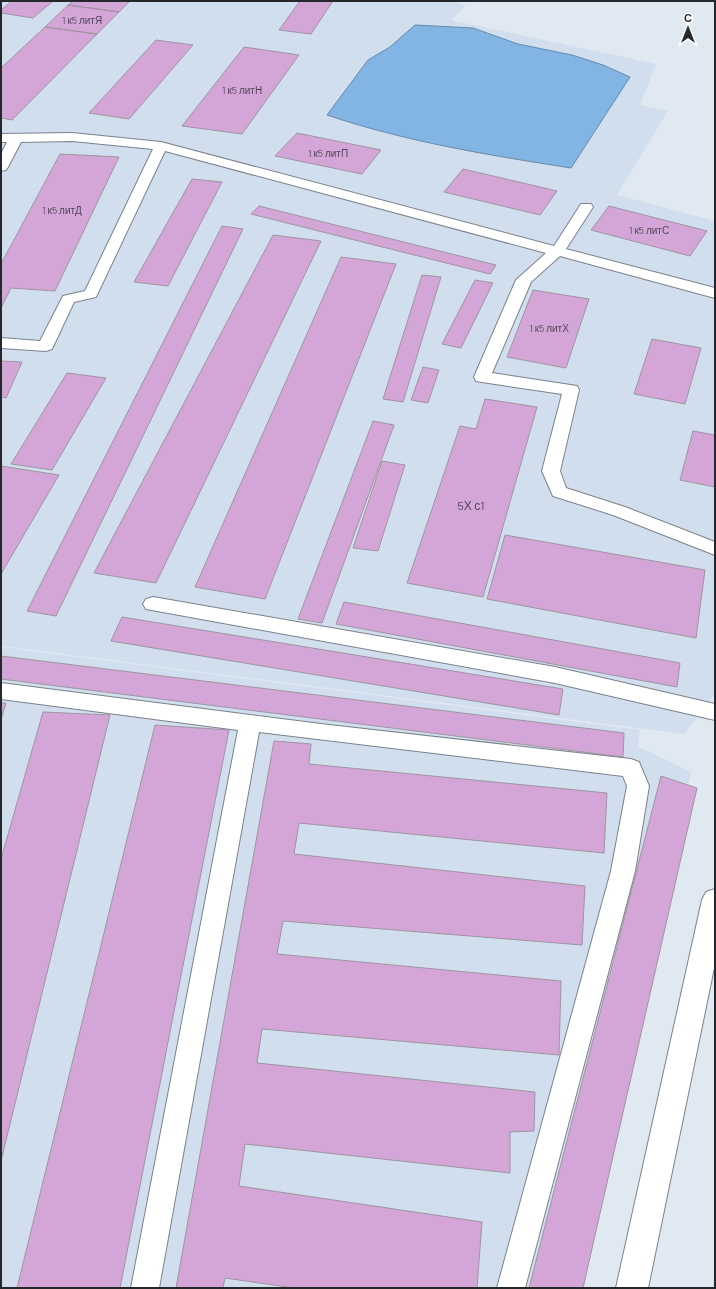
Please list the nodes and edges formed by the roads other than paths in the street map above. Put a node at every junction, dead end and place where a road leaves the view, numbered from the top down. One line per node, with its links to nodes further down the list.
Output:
1 (1, 138): 2 (lane)
2 (16, 138): 3 (lane); 4 (lane)
3 (161, 146): 6 (lane); 8 (lane)
4 (1, 167)
5 (586, 207): 6 (lane)
6 (558, 250): 7 (lane); 9 (lane)
7 (715, 294)
8 (1, 343)
9 (715, 549)
10 (153, 604): 12 (lane)
11 (1, 691): 13 (lane)
12 (715, 712)
13 (250, 723): 15 (lane); 16 (lane)
14 (715, 900): 17 (street)
15 (145, 1288)
16 (511, 1288)
17 (632, 1288)

